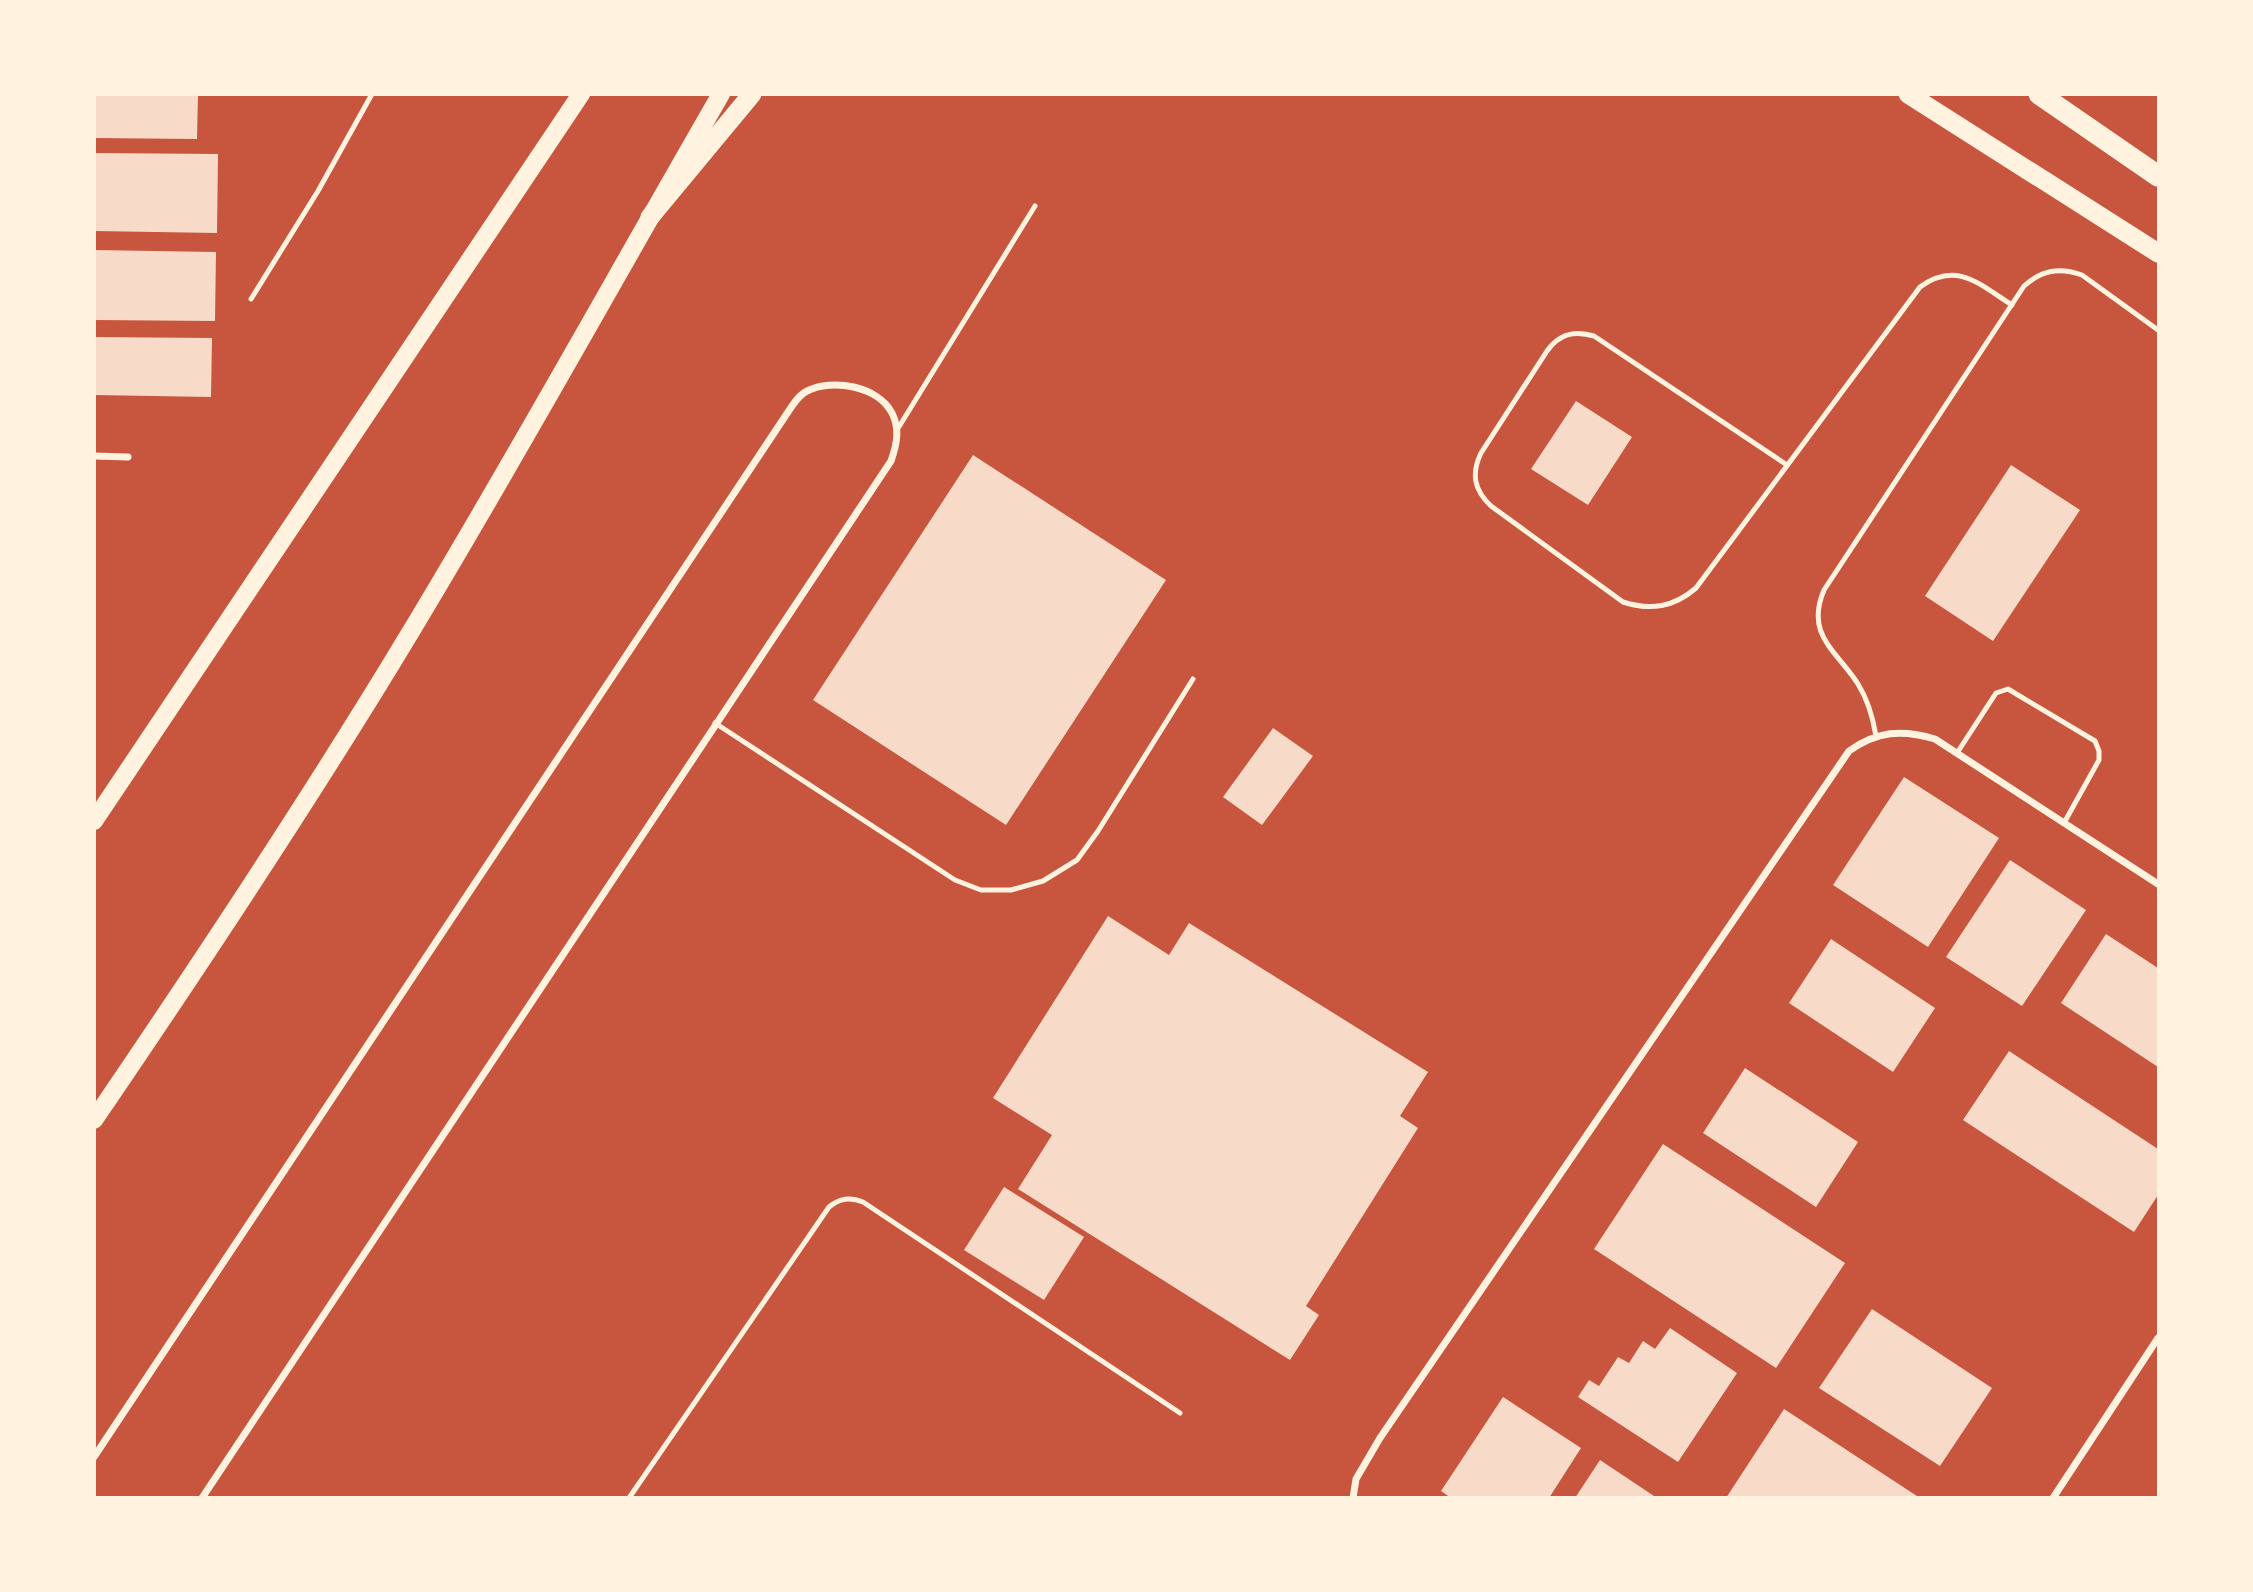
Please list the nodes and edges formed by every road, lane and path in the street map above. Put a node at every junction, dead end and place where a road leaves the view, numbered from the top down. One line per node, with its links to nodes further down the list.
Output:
1 (372, 94): 11 (lane)
2 (581, 94): 22 (main road)
3 (721, 94): 9 (main road)
4 (752, 94): 9 (highway)
5 (1908, 94): 10 (highway)
6 (2039, 94): 7 (highway)
7 (2158, 176)
8 (1035, 206): 14 (lane)
9 (650, 217): 25 (main road)
10 (2158, 253)
11 (251, 299)
12 (2012, 305): 13 (lane); 17 (lane); 20 (lane)
13 (2158, 330)
14 (897, 430): 19 (street); 28 (street)
15 (94, 456): 16 (street)
16 (128, 457)
17 (1787, 465): 17 (lane)
18 (1193, 679): 19 (lane)
19 (715, 723): 29 (street)
20 (1876, 736): 21 (street); 31 (street)
21 (1956, 753): 23 (street); 23 (lane)
22 (94, 821)
23 (2064, 823): 24 (street)
24 (2158, 884)
25 (94, 1120)
26 (2158, 1338): 32 (street)
27 (1180, 1413): 30 (lane)
28 (94, 1457)
29 (202, 1497)
30 (629, 1497)
31 (1353, 1497)
32 (2053, 1497)

